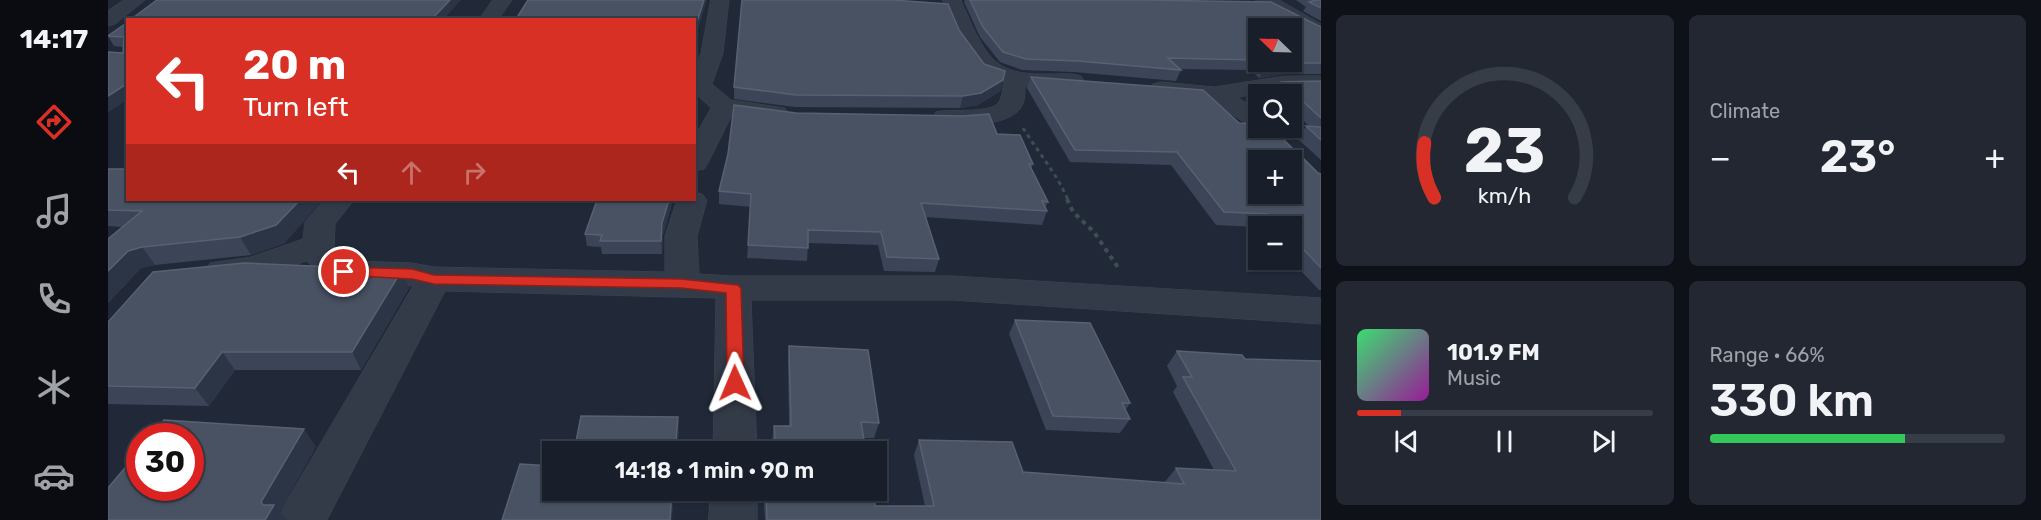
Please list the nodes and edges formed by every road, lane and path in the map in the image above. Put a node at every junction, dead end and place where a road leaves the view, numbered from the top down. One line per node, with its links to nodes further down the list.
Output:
1 (136, 0): 7 (street)
2 (503, 0): 6 (street)
3 (720, 0): 12 (street)
4 (952, 0): 9 (street)
5 (1265, 0): 8 (street)
6 (490, 18)
7 (108, 20)
8 (1321, 32)
9 (1020, 79): 10 (street); 16 (street)
10 (1097, 83)
11 (1321, 83): 14 (street)
12 (697, 85): 15 (street)
13 (1143, 88): 14 (street)
14 (1214, 94): 17 (street)
15 (724, 107): 18 (street); 20 (street)
16 (1005, 111): 19 (street); 28 (path)
17 (1248, 115)
18 (795, 116)
19 (917, 117)
20 (696, 159)
21 (339, 201): 23 (street)
22 (692, 201): 26 (street)
23 (319, 244): 24 (street); 25 (street)
24 (188, 275)
25 (434, 279): 26 (street); 32 (street)
26 (681, 284): 27 (street)
27 (733, 288): 28 (street); 30 (street)
28 (1130, 298): 29 (street)
29 (1321, 311)
30 (735, 441)
31 (734, 501): 33 (street)
32 (302, 520)
33 (733, 520)

